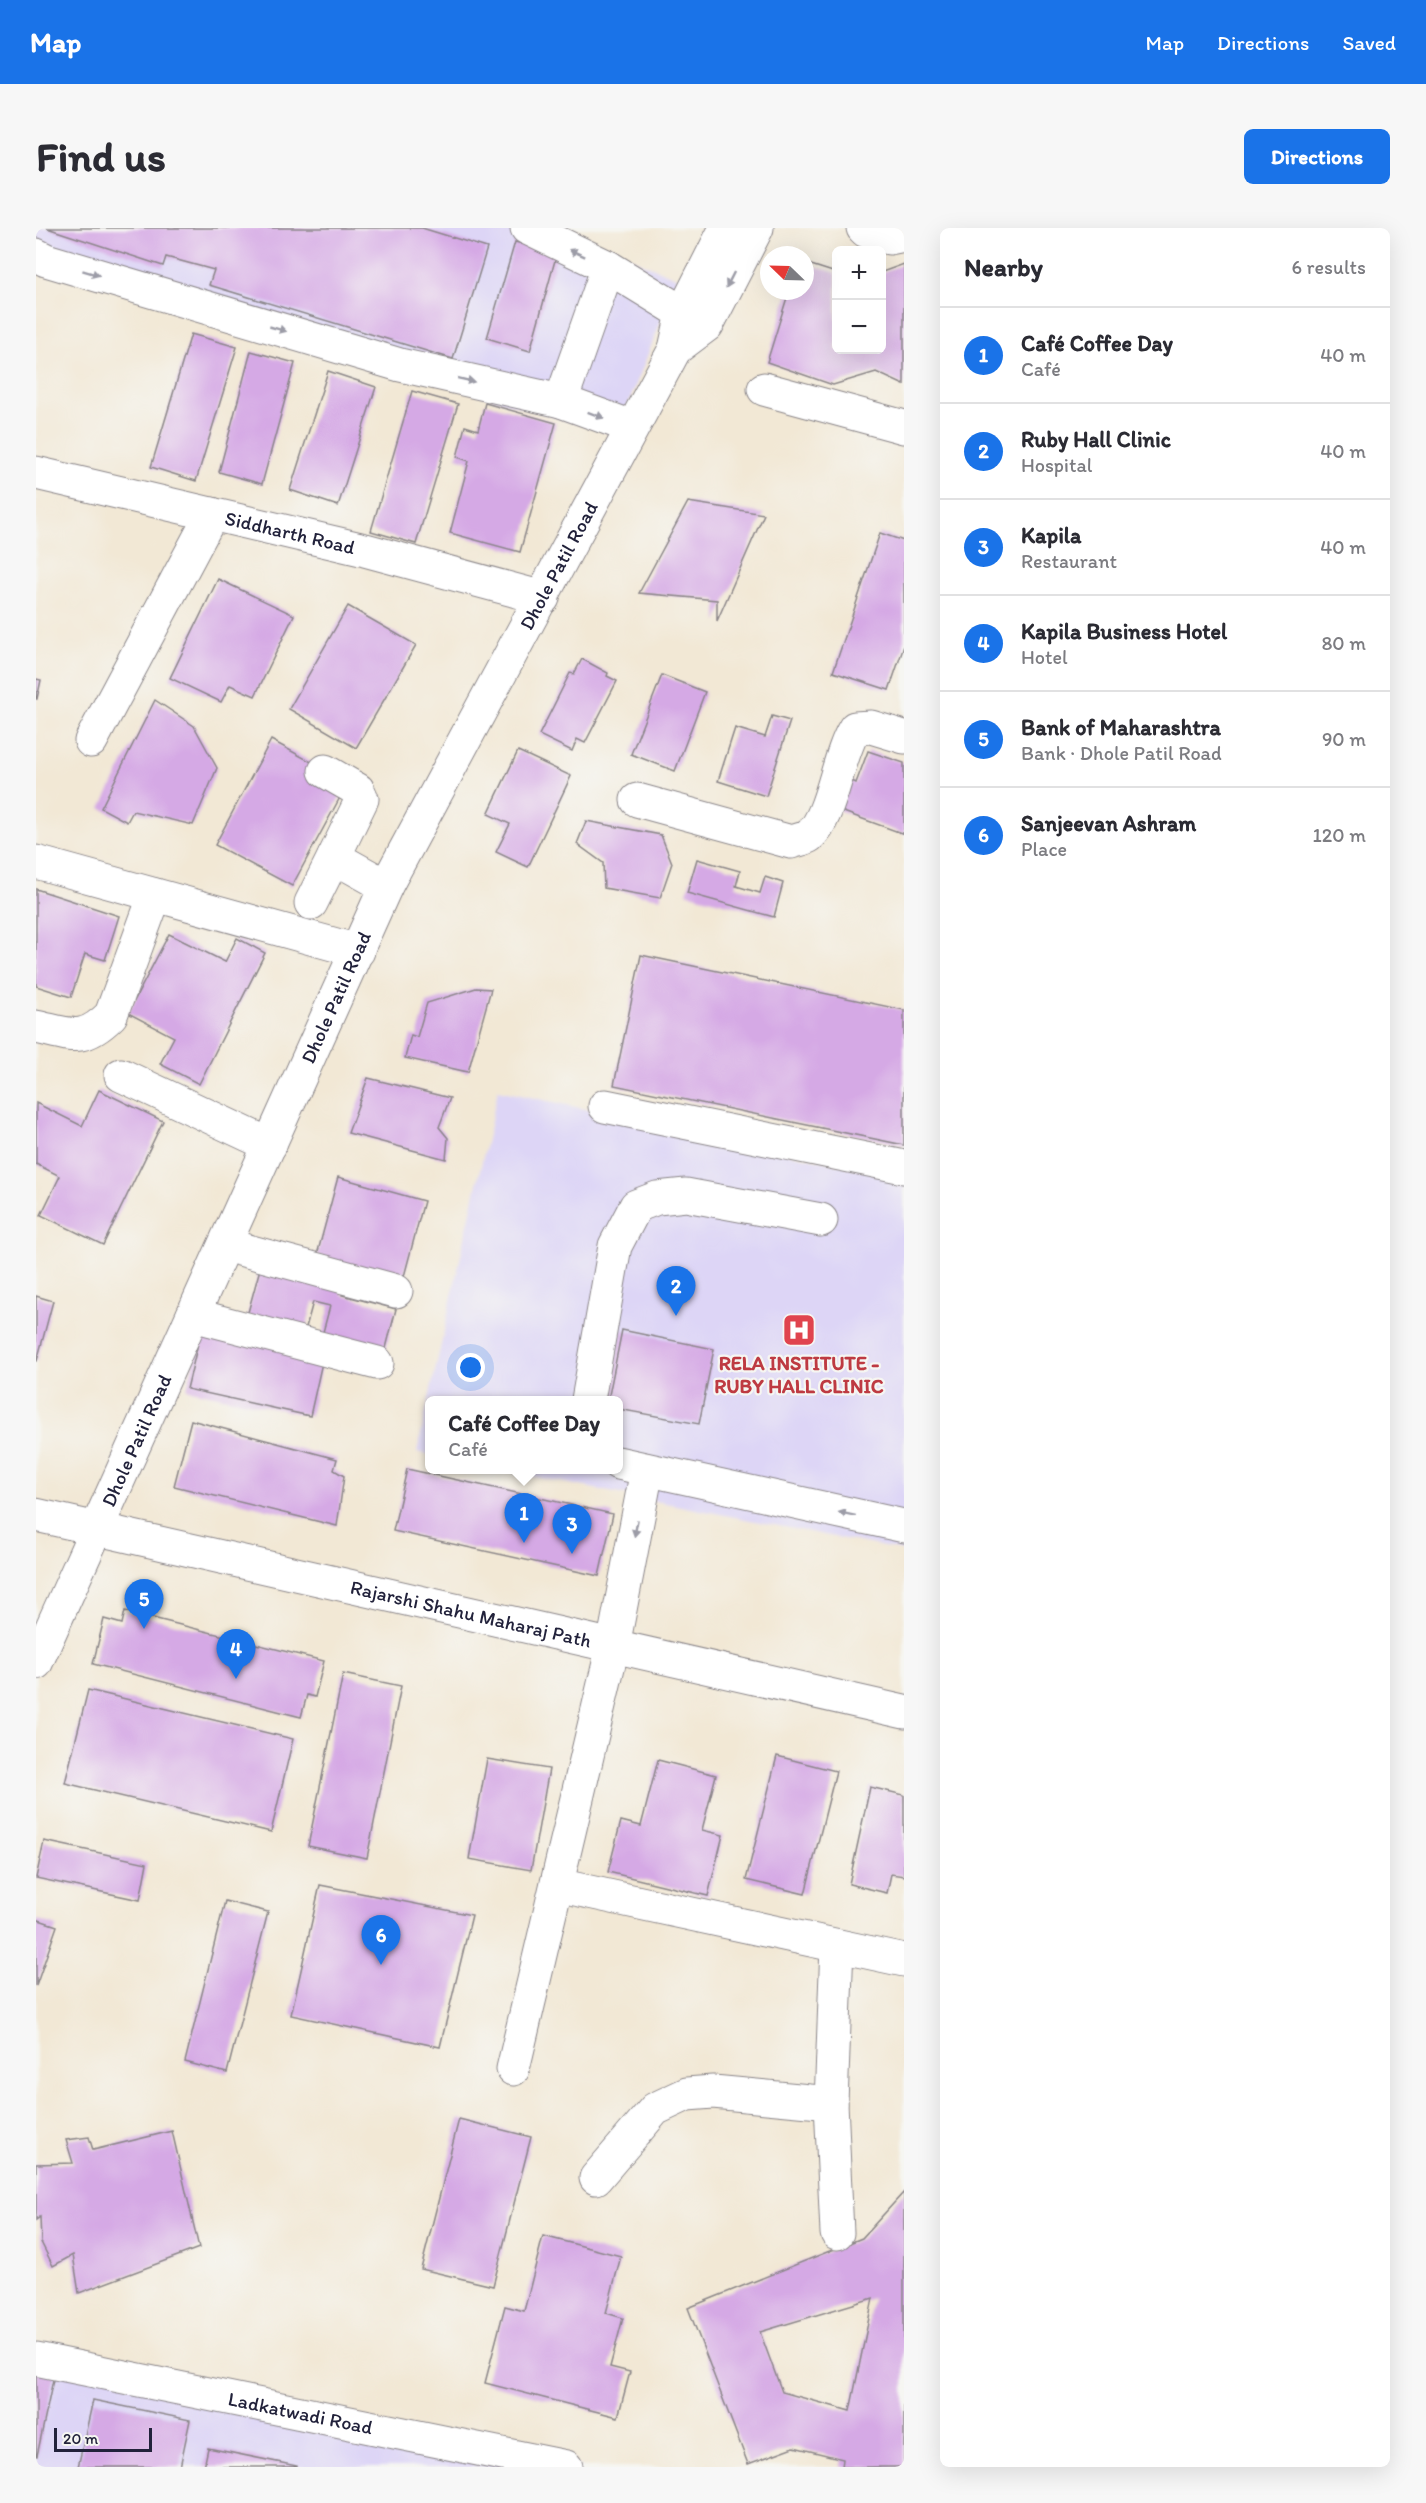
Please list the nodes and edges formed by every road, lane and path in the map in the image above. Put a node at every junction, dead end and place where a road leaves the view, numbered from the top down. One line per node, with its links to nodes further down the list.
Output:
1 (527, 228): 7 (street, one-way to 1)
2 (726, 228): 8 (street)
3 (757, 228): 9 (street, one-way to 9)
4 (863, 228): 5 (street)
5 (904, 235)
6 (36, 255): 11 (street, one-way to 11)
7 (608, 267): 8 (street); 11 (street)
8 (682, 313): 9 (street)
9 (675, 349): 12 (street, Dhole Patil Road)
10 (764, 388): 13 (street)
11 (561, 401): 12 (street, one-way to 12)
12 (632, 427): 16 (street, Dhole Patil Road)
13 (904, 427)
14 (36, 472): 15 (street, Siddharth Road)
15 (212, 514): 16 (street, Siddharth Road); 18 (street)
16 (543, 598): 23 (street, Dhole Patil Road)
17 (904, 736): 20 (street)
18 (91, 741)
19 (325, 771): 21 (street)
20 (637, 800)
21 (334, 857): 23 (street); 25 (street)
22 (36, 862): 24 (street)
23 (386, 886): 26 (street, Dhole Patil Road)
24 (155, 895): 26 (street); 27 (street)
25 (311, 903)
26 (358, 951): 30 (street, Dhole Patil Road)
27 (36, 1027)
28 (121, 1075): 30 (street)
29 (605, 1106): 31 (street)
30 (270, 1145): 33 (street, Dhole Patil Road)
31 (904, 1167)
32 (821, 1220): 37 (street)
33 (225, 1245): 34 (street); 35 (street, Dhole Patil Road)
34 (396, 1291)
35 (194, 1315): 36 (street); 41 (street, Dhole Patil Road)
36 (377, 1364)
37 (589, 1396)
38 (633, 1467): 40 (street, one-way to 38); 42 (street, one-way to 42)
39 (36, 1515): 41 (street, Rajarshi Shahu Maharaj Path)
40 (904, 1526)
41 (97, 1528): 42 (street, Rajarshi Shahu Maharaj Path); 43 (street, Dhole Patil Road)
42 (613, 1646): 44 (street, Rajarshi Shahu Maharaj Path); 45 (street)
43 (36, 1663)
44 (904, 1712)
45 (557, 1885): 46 (street); 48 (street)
46 (837, 1946): 47 (street); 49 (street)
47 (904, 1960)
48 (513, 2069)
49 (831, 2103): 50 (street); 51 (street)
50 (596, 2178)
51 (837, 2233)
52 (36, 2358): 53 (street, Ladkatwadi Road)
53 (566, 2467)

